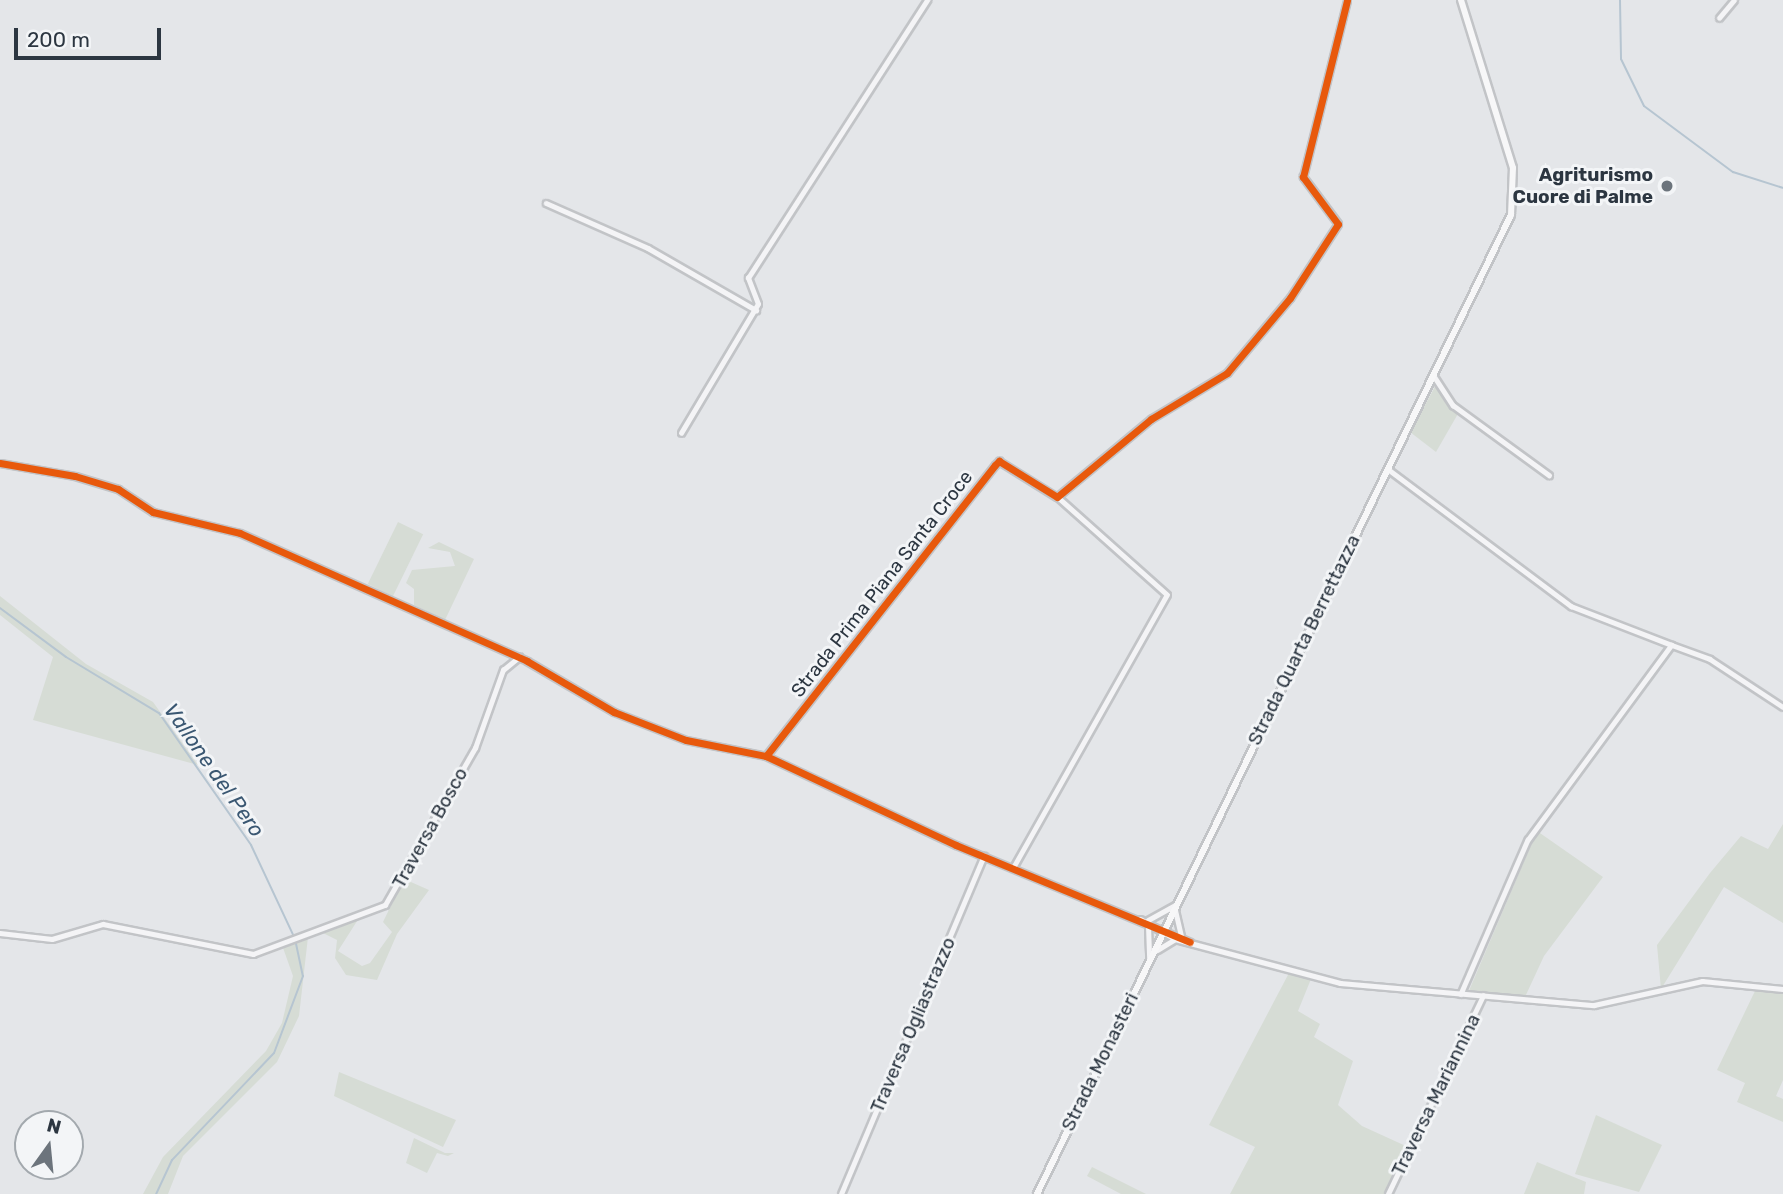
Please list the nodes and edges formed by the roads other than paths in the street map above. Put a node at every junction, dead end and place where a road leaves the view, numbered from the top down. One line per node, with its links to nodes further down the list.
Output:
1 (927, 0): 7 (street)
2 (1347, 0): 13 (street)
3 (1461, 0): 8 (main road, Strada Quarta Berrettazza)
4 (1734, 0): 5 (street)
5 (1719, 18)
6 (545, 203): 7 (street)
7 (756, 310): 9 (street)
8 (1434, 376): 11 (main road, Strada Quarta Berrettazza); 12 (street)
9 (681, 433)
10 (0, 463): 15 (street)
11 (1388, 469): 14 (street); 20 (main road, Strada Quarta Berrettazza)
12 (1549, 475)
13 (1057, 497): 17 (street, Strada Prima Piana Santa Croce); 19 (street, Strada Prima Piana Santa Croce)
14 (1672, 645): 16 (street); 27 (street)
15 (519, 657): 17 (street); 23 (street, Traversa Bosco)
16 (1783, 708)
17 (766, 756): 18 (street)
18 (984, 856): 19 (street); 29 (street, Traversa Ogliastrazzo)
19 (1014, 866): 21 (street)
20 (1175, 905): 21 (street); 22 (main road, Strada Quarta Berrettazza); 24 (street)
21 (1147, 922): 22 (street); 25 (street)
22 (1164, 931): 24 (street); 25 (main road, Strada Monasteri)
23 (0, 933)
24 (1178, 938): 25 (street); 27 (street)
25 (1149, 961): 30 (main road, Strada Monasteri)
26 (1783, 989): 28 (street)
27 (1461, 994): 28 (street)
28 (1483, 996): 31 (street, Traversa Mariannina)
29 (841, 1194)
30 (1037, 1194)
31 (1388, 1194)

